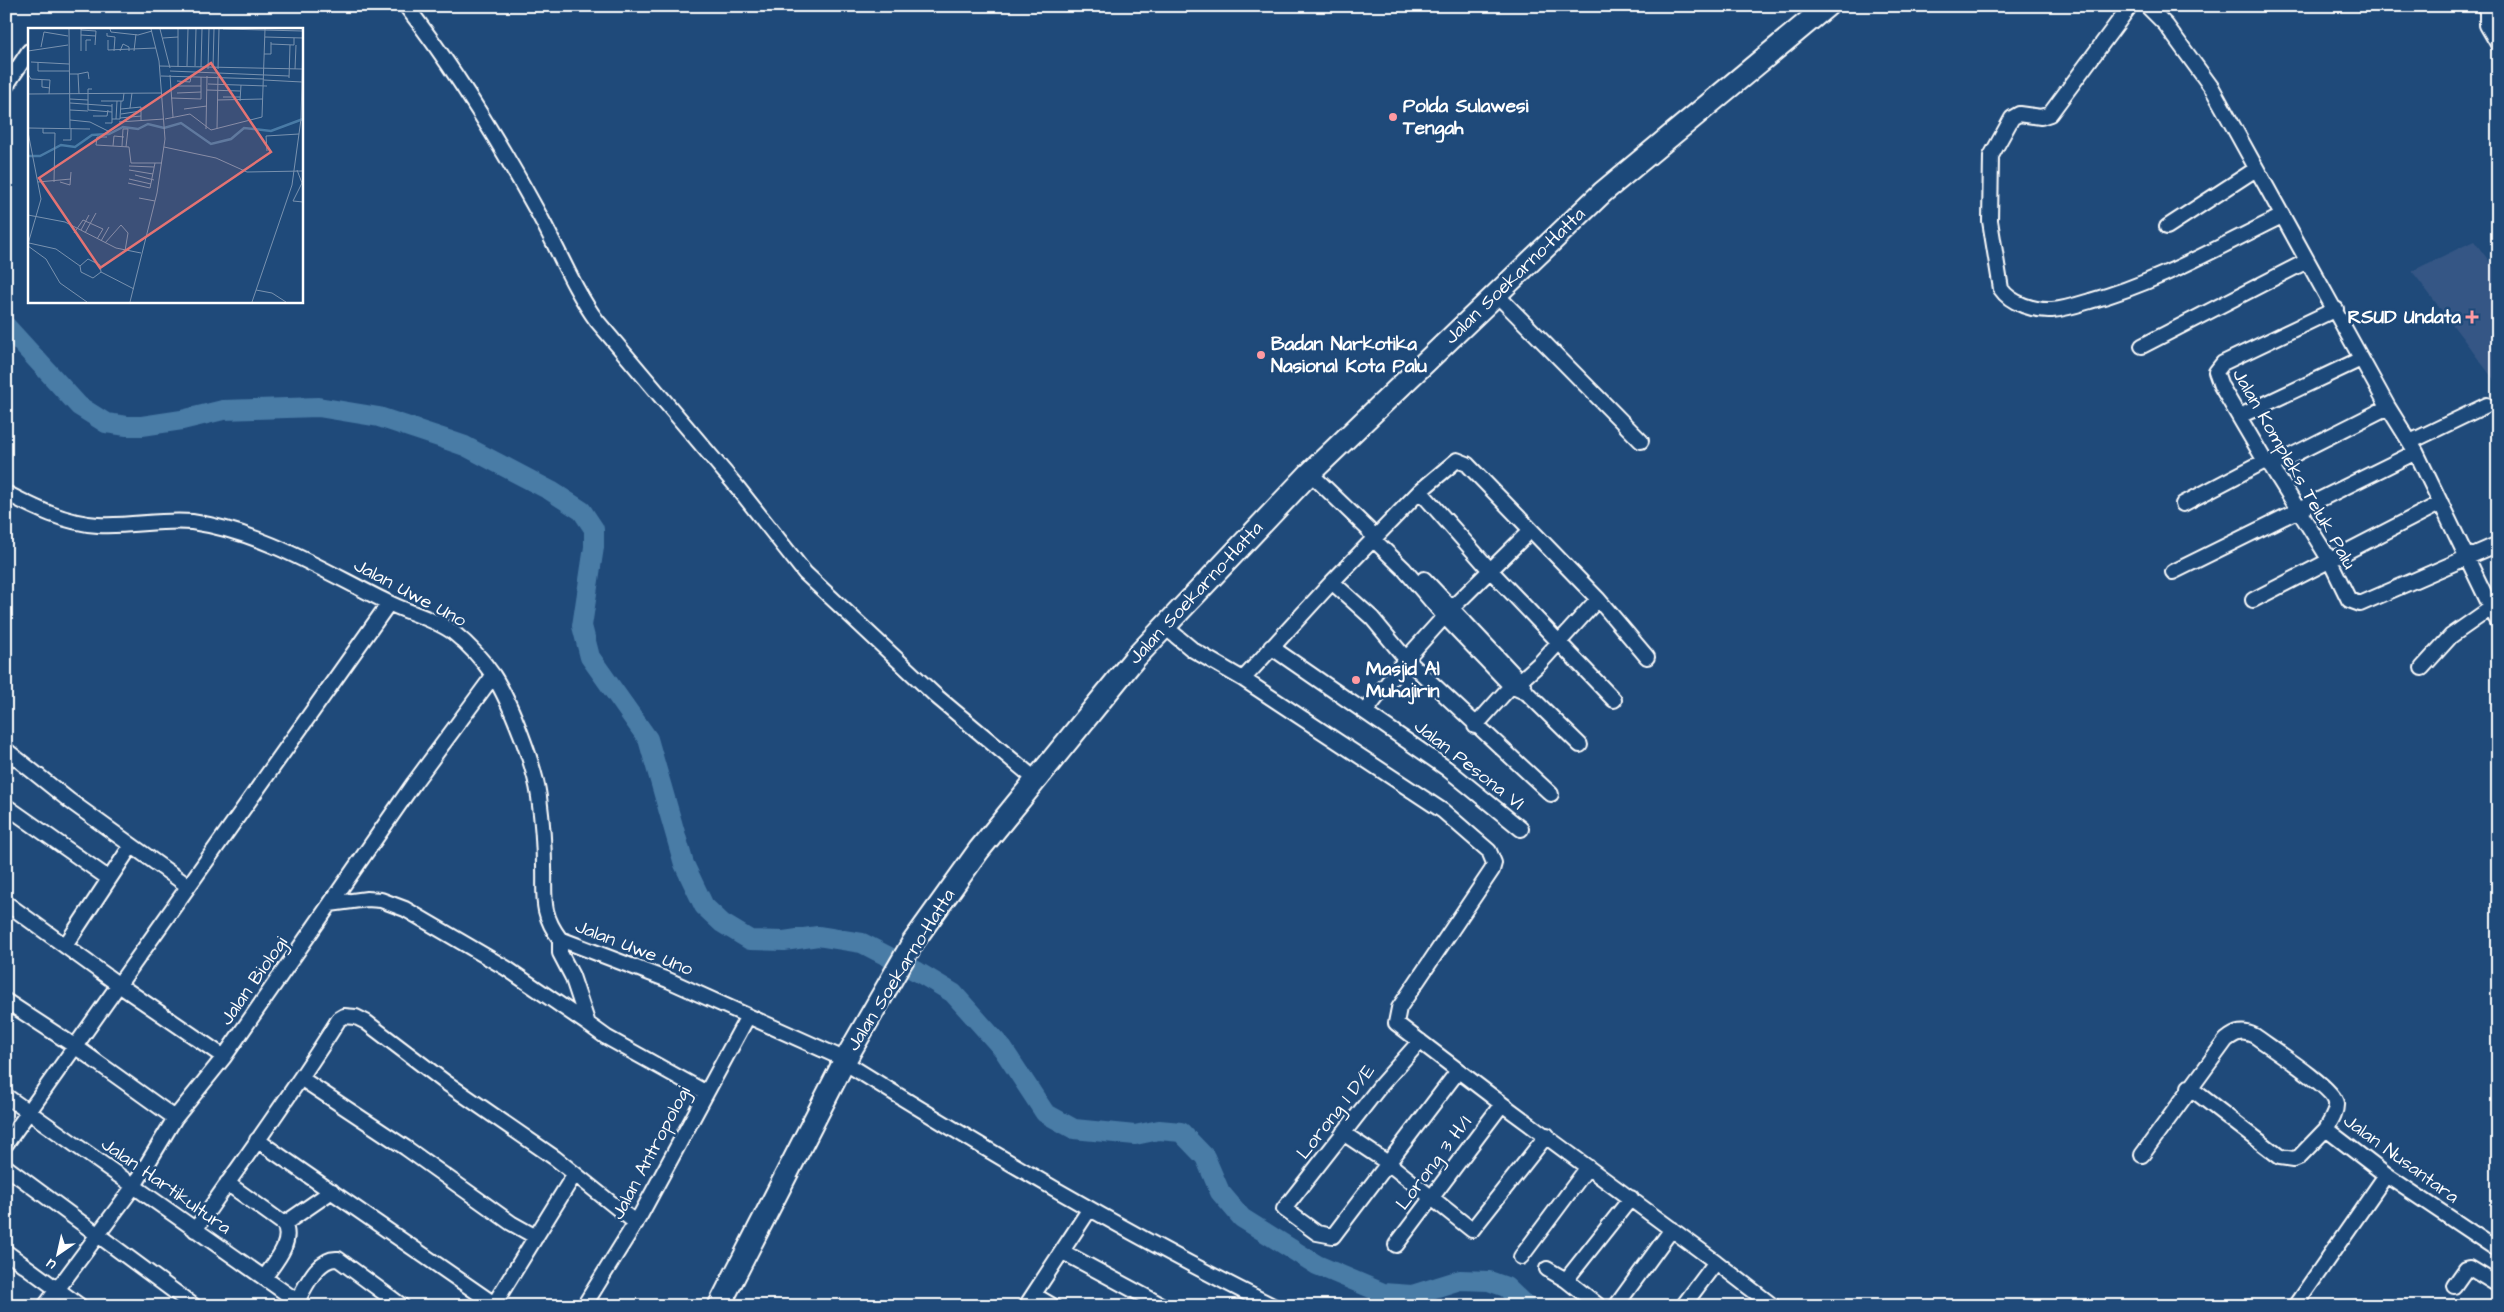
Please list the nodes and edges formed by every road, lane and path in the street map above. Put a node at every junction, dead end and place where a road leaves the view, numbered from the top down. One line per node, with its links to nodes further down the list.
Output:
1 (406, 6): 60 (street)
2 (1804, 6): 8 (main road, Jalan Soekarno-Hatta)
3 (1826, 6): 8 (main road, Jalan Soekarno-Hatta)
4 (2130, 6): 12 (street)
5 (2147, 6): 11 (street)
6 (2487, 6): 7 (street)
7 (2498, 44)
8 (1761, 51): 15 (main road, Jalan Soekarno-Hatta); 17 (main road, Jalan Soekarno-Hatta)
9 (28, 53): 10 (street)
10 (6, 86)
11 (2256, 169): 12 (street); 13 (street)
12 (2282, 216): 14 (street)
13 (2167, 227)
14 (2307, 261): 16 (street); 18 (street)
15 (1496, 294): 17 (main road, Jalan Soekarno-Hatta); 23 (street)
16 (2336, 309): 19 (street); 22 (street, Jalan Kompleks Teluk Palu)
17 (1460, 318): 26 (main road, Jalan Soekarno-Hatta); 32 (main road, Jalan Soekarno-Hatta)
18 (2142, 346)
19 (2361, 359): 21 (street); 22 (street)
20 (2487, 405): 24 (street)
21 (2388, 407): 24 (street); 25 (street)
22 (2240, 416): 25 (street, Jalan Kompleks Teluk Palu)
23 (1641, 441)
24 (2413, 447): 30 (street); 31 (street)
25 (2268, 464): 29 (street); 31 (street, Jalan Kompleks Teluk Palu)
26 (1310, 473): 32 (main road, Jalan Soekarno-Hatta); 34 (street)
27 (1420, 491): 33 (street); 34 (street); 38 (street)
28 (6, 493): 43 (street, Jalan Uwe Uno)
29 (2184, 504)
30 (2441, 504): 36 (street); 37 (street)
31 (2299, 510): 37 (street, Jalan Kompleks Teluk Palu); 39 (street)
32 (1258, 517): 46 (main road, Jalan Soekarno-Hatta); 60 (main road, Jalan Soekarno-Hatta)
33 (1530, 531): 38 (street); 41 (street)
34 (1374, 534): 40 (street); 44 (street)
35 (2498, 544): 36 (street)
36 (2466, 558): 37 (street, Jalan Kompleks Teluk Palu); 45 (street)
37 (2329, 559): 42 (street)
38 (1490, 570): 44 (street); 47 (street)
39 (2173, 572)
40 (1332, 582): 48 (street); 50 (street)
41 (1598, 599): 47 (street); 49 (street)
42 (2253, 600)
43 (389, 603): 52 (street, Jalan Uwe Uno); 66 (street)
44 (1449, 613): 50 (street); 54 (street)
45 (2495, 616): 51 (street)
46 (1164, 626): 53 (street); 60 (main road, Jalan Soekarno-Hatta)
47 (1558, 642): 54 (street); 55 (street)
48 (1271, 647): 53 (street); 56 (street, Jalan Pesona VI)
49 (1647, 657)
50 (1406, 659): 56 (street); 57 (street)
51 (2422, 668)
52 (493, 676): 68 (street, Jalan Biologi); 69 (street, Jalan Uwe Uno)
53 (1243, 679): 75 (street)
54 (1520, 687): 57 (street); 58 (street)
55 (1614, 700)
56 (1366, 712): 63 (street, Jalan Pesona VI)
57 (1475, 726): 61 (street)
58 (1580, 745)
59 (9, 757): 64 (street)
60 (1030, 776): 78 (main road, Jalan Soekarno-Hatta)
61 (1551, 794)
62 (6, 806): 65 (street)
63 (1520, 829)
64 (131, 846): 65 (street); 66 (street)
65 (108, 878): 70 (street)
66 (188, 886): 71 (street)
67 (6, 903): 70 (street)
68 (330, 904): 74 (street); 77 (street, Jalan Biologi)
69 (560, 939): 73 (street, Jalan Uwe Uno); 74 (street)
70 (65, 946): 71 (street)
71 (119, 985): 76 (street); 77 (street)
72 (6, 1001): 76 (street)
73 (748, 1016): 78 (street, Jalan Uwe Uno); 82 (street, Jalan Antropologi)
74 (588, 1024): 82 (street)
75 (1420, 1041): 79 (street); 88 (street, Lorong 1 D/E)
76 (76, 1047): 85 (street); 86 (street)
77 (224, 1057): 86 (street, Jalan Biologi)
78 (840, 1058): 103 (street, Jalan Uwe Uno); 131 (main road, Jalan Soekarno-Hatta); 132 (main road, Jalan Soekarno-Hatta)
79 (1458, 1072): 84 (street); 93 (street)
80 (302, 1080): 90 (street); 97 (street); 109 (street)
81 (2189, 1087): 87 (street, Jalan Nusantara); 87 (street); 92 (street)
82 (705, 1092): 104 (street, Jalan Antropologi)
83 (6, 1096): 85 (street, Jalan Hartikultura)
84 (1502, 1104): 89 (street); 101 (street, Lorong 3 H/I)
85 (29, 1113): 91 (street); 99 (street, Jalan Hartikultura)
86 (175, 1118): 99 (street, Jalan Biologi)
87 (2326, 1129): 96 (street, Jalan Nusantara)
88 (1343, 1133): 93 (street); 93 (street, Lorong 1 D/E)
89 (1547, 1135): 94 (street); 101 (street)
90 (257, 1140): 98 (street); 100 (street)
91 (6, 1144)
92 (2142, 1155)
93 (1388, 1163): 101 (street)
94 (1588, 1166): 102 (street); 114 (street)
95 (6, 1168): 108 (street)
96 (2386, 1174): 111 (street, Jalan Nusantara); 139 (street)
97 (574, 1175): 104 (street); 109 (street)
98 (227, 1183): 105 (street); 107 (street)
99 (134, 1186): 107 (street, Jalan Hartikultura); 108 (street, Jalan Biologi)
100 (332, 1191): 105 (street); 124 (street)
101 (1432, 1196): 110 (street, Lorong 3 H/I)
102 (1631, 1198): 106 (street); 118 (street)
103 (1089, 1210): 113 (street); 135 (street, Jalan Uwe Uno)
104 (636, 1223): 130 (street, Jalan Antropologi)
105 (284, 1224): 117 (street)
106 (1672, 1229): 115 (street); 137 (street)
107 (195, 1230): 117 (street, Jalan Hartikultura)
108 (97, 1233): 121 (street, Jalan Biologi); 128 (street)
109 (536, 1237): 124 (street)
110 (1396, 1245)
111 (2498, 1250)
112 (6, 1252): 121 (street)
113 (1063, 1252): 122 (street); 134 (street)
114 (1521, 1257)
115 (1716, 1262): 125 (street); 138 (street)
116 (1547, 1269): 118 (street)
117 (264, 1278): 123 (street, Jalan Hartikultura)
118 (1566, 1280): 136 (street)
119 (2498, 1285): 120 (street)
120 (2454, 1286)
121 (57, 1289): 126 (street, Jalan Biologi); 127 (street)
122 (1030, 1301): 133 (street)
123 (300, 1303): 129 (street)
124 (494, 1305)
125 (1684, 1305)
126 (45, 1306)
127 (80, 1306)
128 (194, 1306)
129 (402, 1306)
130 (584, 1306)
131 (705, 1306)
132 (720, 1306)
133 (1053, 1306)
134 (1163, 1306)
135 (1273, 1306)
136 (1599, 1306)
137 (1616, 1306)
138 (1773, 1306)
139 (2295, 1306)

